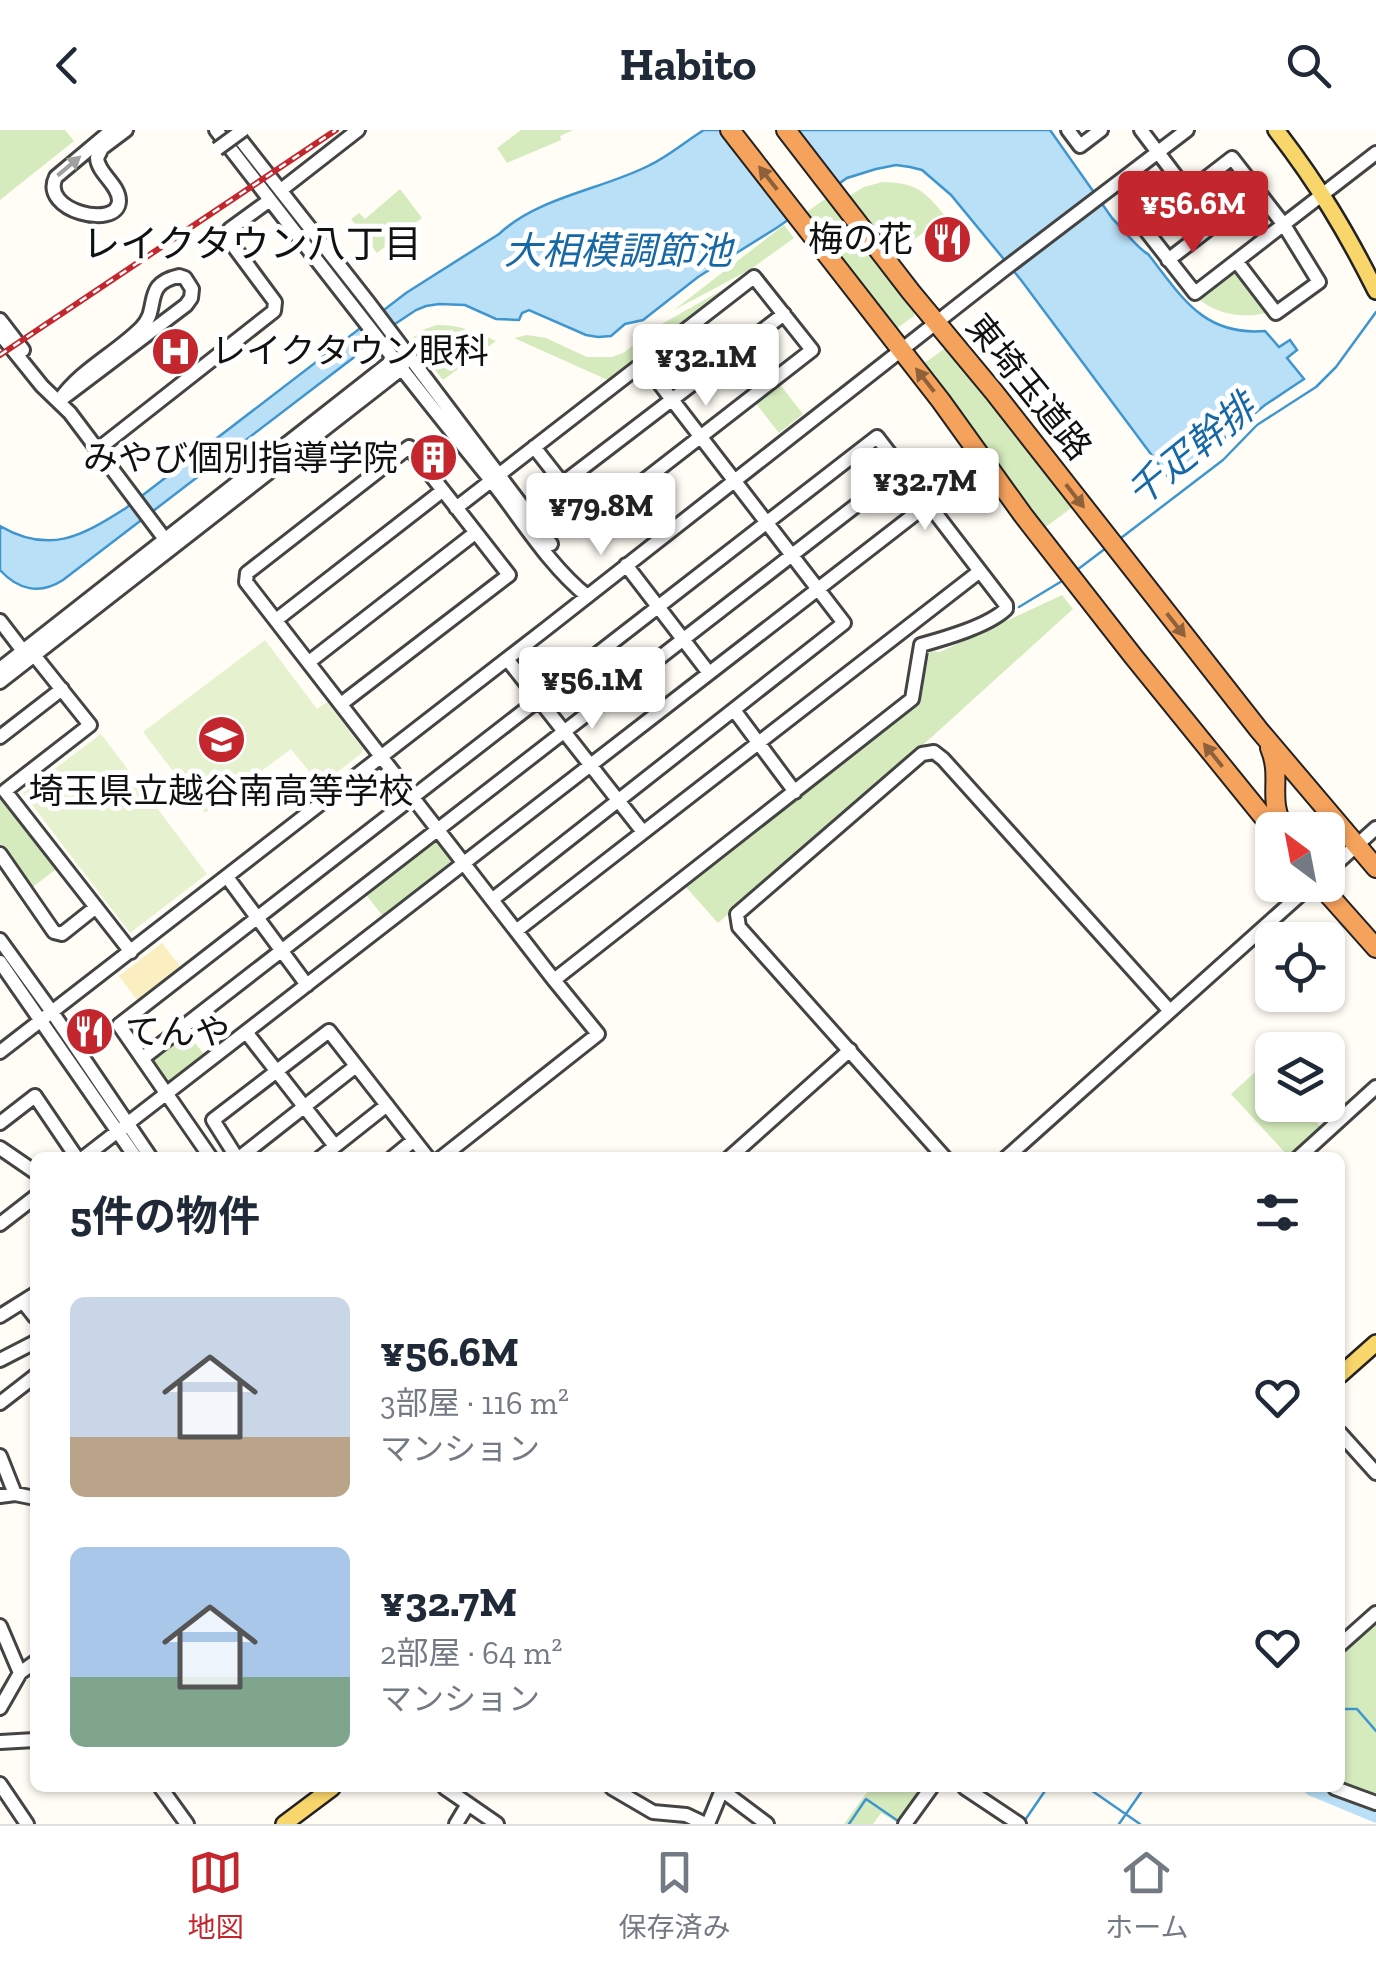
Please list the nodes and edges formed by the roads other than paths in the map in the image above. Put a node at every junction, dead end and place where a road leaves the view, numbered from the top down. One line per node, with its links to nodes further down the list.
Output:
1 (112, 130): 2 (street, one-way to 1)
2 (126, 130)
3 (216, 130): 20 (street)
4 (234, 130): 20 (street)
5 (243, 130): 14 (street, bridge)
6 (358, 130): 20 (street)
7 (730, 130): 31 (highway, one-way to 7)
8 (786, 130): 29 (highway, 東埼玉道路)
9 (1068, 130): 10 (street)
10 (1101, 130)
11 (1141, 130): 15 (street)
12 (1187, 130): 15 (street)
13 (1276, 130): 19 (main road)
14 (217, 149)
15 (1158, 153): 18 (street); 29 (street)
16 (1376, 153): 19 (street)
17 (1258, 191): 18 (street); 21 (street); 22 (street)
18 (1188, 192): 22 (street)
19 (1323, 194): 21 (street); 24 (main road)
20 (276, 195): 32 (street); 34 (street); 39 (street)
21 (1284, 224): 23 (street); 23 (street)
22 (1168, 260): 23 (street)
23 (1237, 262)
24 (1376, 290)
25 (152, 304): 26 (street); 26 (street); 36 (street)
26 (177, 312): 36 (street)
27 (784, 314): 33 (street); 35 (street); 37 (street)
28 (0, 320): 30 (street)
29 (936, 324): 31 (street); 69 (highway, 東埼玉道路, one-way to 69)
30 (4, 337): 36 (street)
31 (902, 351): 42 (street); 79 (highway, one-way to 31)
32 (408, 354): 34 (street); 41 (street)
33 (642, 362): 35 (street); 38 (street)
34 (396, 365): 41 (street); 49 (street)
35 (671, 400): 37 (street); 43 (street)
36 (59, 401): 39 (street)
37 (702, 437): 42 (street); 43 (street)
38 (534, 447): 41 (street); 43 (street)
39 (97, 450): 49 (street)
40 (903, 469): 45 (street); 47 (street); 50 (street)
41 (495, 478): 46 (street); 54 (street)
42 (735, 482): 47 (street); 51 (street)
43 (563, 483)
44 (442, 491): 46 (street); 56 (street); 56 (street)
45 (929, 503): 52 (street); 53 (street)
46 (456, 508): 48 (street)
47 (767, 522): 50 (street); 55 (street)
48 (475, 533): 61 (street); 67 (street)
49 (168, 543): 59 (street)
50 (791, 554): 53 (street); 58 (street)
51 (626, 565): 54 (street); 55 (street)
52 (980, 570): 72 (street); 75 (street)
53 (818, 588): 63 (street); 68 (street)
54 (587, 596): 60 (street)
55 (659, 606): 58 (street); 66 (street)
56 (276, 620): 61 (street)
57 (0, 621): 59 (street)
58 (683, 639): 63 (street); 70 (street)
59 (28, 653): 62 (street); 64 (street); 65 (street)
60 (507, 659): 66 (street); 73 (street)
61 (309, 662): 67 (street)
62 (0, 668)
63 (709, 673): 74 (street)
64 (0, 682)
65 (62, 689): 71 (street); 76 (street)
66 (539, 699): 70 (street); 77 (street)
67 (341, 704): 73 (street)
68 (734, 710): 72 (street); 78 (street)
69 (1260, 730): 80 (highway); 84 (highway, 東埼玉道路)
70 (565, 732): 74 (street); 82 (street)
71 (0, 737)
72 (760, 744): 75 (street); 83 (street)
73 (381, 756): 77 (street); 89 (street)
74 (590, 765): 78 (street); 87 (street)
75 (795, 792): 102 (street)
76 (3, 794): 94 (street)
77 (412, 797): 82 (street); 95 (street)
78 (619, 800): 83 (street); 91 (street)
79 (1260, 812)
80 (1276, 812)
81 (1376, 828): 84 (street)
82 (438, 829): 87 (street); 99 (street)
83 (644, 832): 96 (street)
84 (1357, 845): 86 (street); 88 (highway, 東埼玉道路); 90 (highway)
85 (0, 854): 94 (street)
86 (1345, 856)
87 (464, 862): 91 (street); 103 (street)
88 (1376, 868)
89 (227, 877): 95 (street); 100 (street)
90 (1376, 880)
91 (492, 900): 96 (street)
92 (1292, 902): 104 (street)
93 (1335, 902): 98 (highway)
94 (96, 907): 100 (street)
95 (258, 917): 99 (street); 109 (street)
96 (516, 930): 102 (street)
97 (0, 940): 105 (street)
98 (1376, 948)
99 (282, 950): 103 (street); 109 (street)
100 (131, 952): 105 (street)
101 (0, 962): 105 (street)
102 (554, 980): 131 (street)
103 (308, 984): 106 (street)
104 (1170, 1010): 107 (street); 134 (street)
105 (47, 1016): 108 (street); 117 (street)
106 (246, 1032): 111 (street); 113 (street)
107 (850, 1050): 132 (street); 133 (street)
108 (0, 1052)
109 (142, 1058): 113 (street)
110 (356, 1066): 111 (street); 114 (street); 115 (street)
111 (276, 1072): 115 (street); 126 (street)
112 (1376, 1086): 135 (street)
113 (166, 1094): 117 (street); 125 (street)
114 (387, 1104): 118 (street); 119 (street)
115 (304, 1108): 119 (street); 127 (street)
116 (0, 1123): 121 (street)
117 (123, 1128): 122 (street); 123 (street); 124 (street)
118 (414, 1140): 129 (street); 130 (street)
119 (334, 1146): 128 (street)
120 (0, 1148): 136 (street)
121 (76, 1152)
122 (89, 1152)
123 (133, 1152)
124 (145, 1152)
125 (206, 1152)
126 (234, 1152)
127 (246, 1152)
128 (327, 1152)
129 (399, 1152)
130 (423, 1152)
131 (449, 1152)
132 (736, 1152)
133 (940, 1152)
134 (1013, 1152)
135 (1304, 1152)
136 (30, 1169)
137 (30, 1201): 138 (street)
138 (0, 1224)
139 (30, 1298): 140 (street)
140 (0, 1316)
141 (1376, 1343): 144 (main road)
142 (30, 1345): 143 (street)
143 (0, 1360)
144 (1345, 1371)
145 (30, 1380): 146 (street)
146 (0, 1403)
147 (1345, 1439): 149 (street)
148 (0, 1456): 150 (street)
149 (1376, 1474)
150 (15, 1494): 151 (street); 152 (street)
151 (0, 1496)
152 (30, 1497)
153 (1376, 1612): 155 (street)
154 (0, 1626): 157 (street)
155 (1345, 1640)
156 (30, 1666): 157 (street)
157 (20, 1673): 158 (street)
158 (0, 1708)
159 (30, 1740): 160 (street)
160 (0, 1742)
161 (0, 1784): 173 (street)
162 (1345, 1791): 171 (street)
163 (164, 1792): 174 (street)
164 (327, 1792): 175 (main road)
165 (452, 1792): 172 (street)
166 (619, 1792): 178 (street)
167 (719, 1792): 178 (street)
168 (724, 1792): 179 (street)
169 (928, 1792): 180 (street)
170 (971, 1792): 181 (street)
171 (1376, 1803)
172 (468, 1804): 176 (street); 177 (street)
173 (27, 1824)
174 (186, 1824)
175 (284, 1824)
176 (456, 1824)
177 (497, 1824)
178 (706, 1824)
179 (767, 1824)
180 (906, 1824)
181 (1018, 1824)

